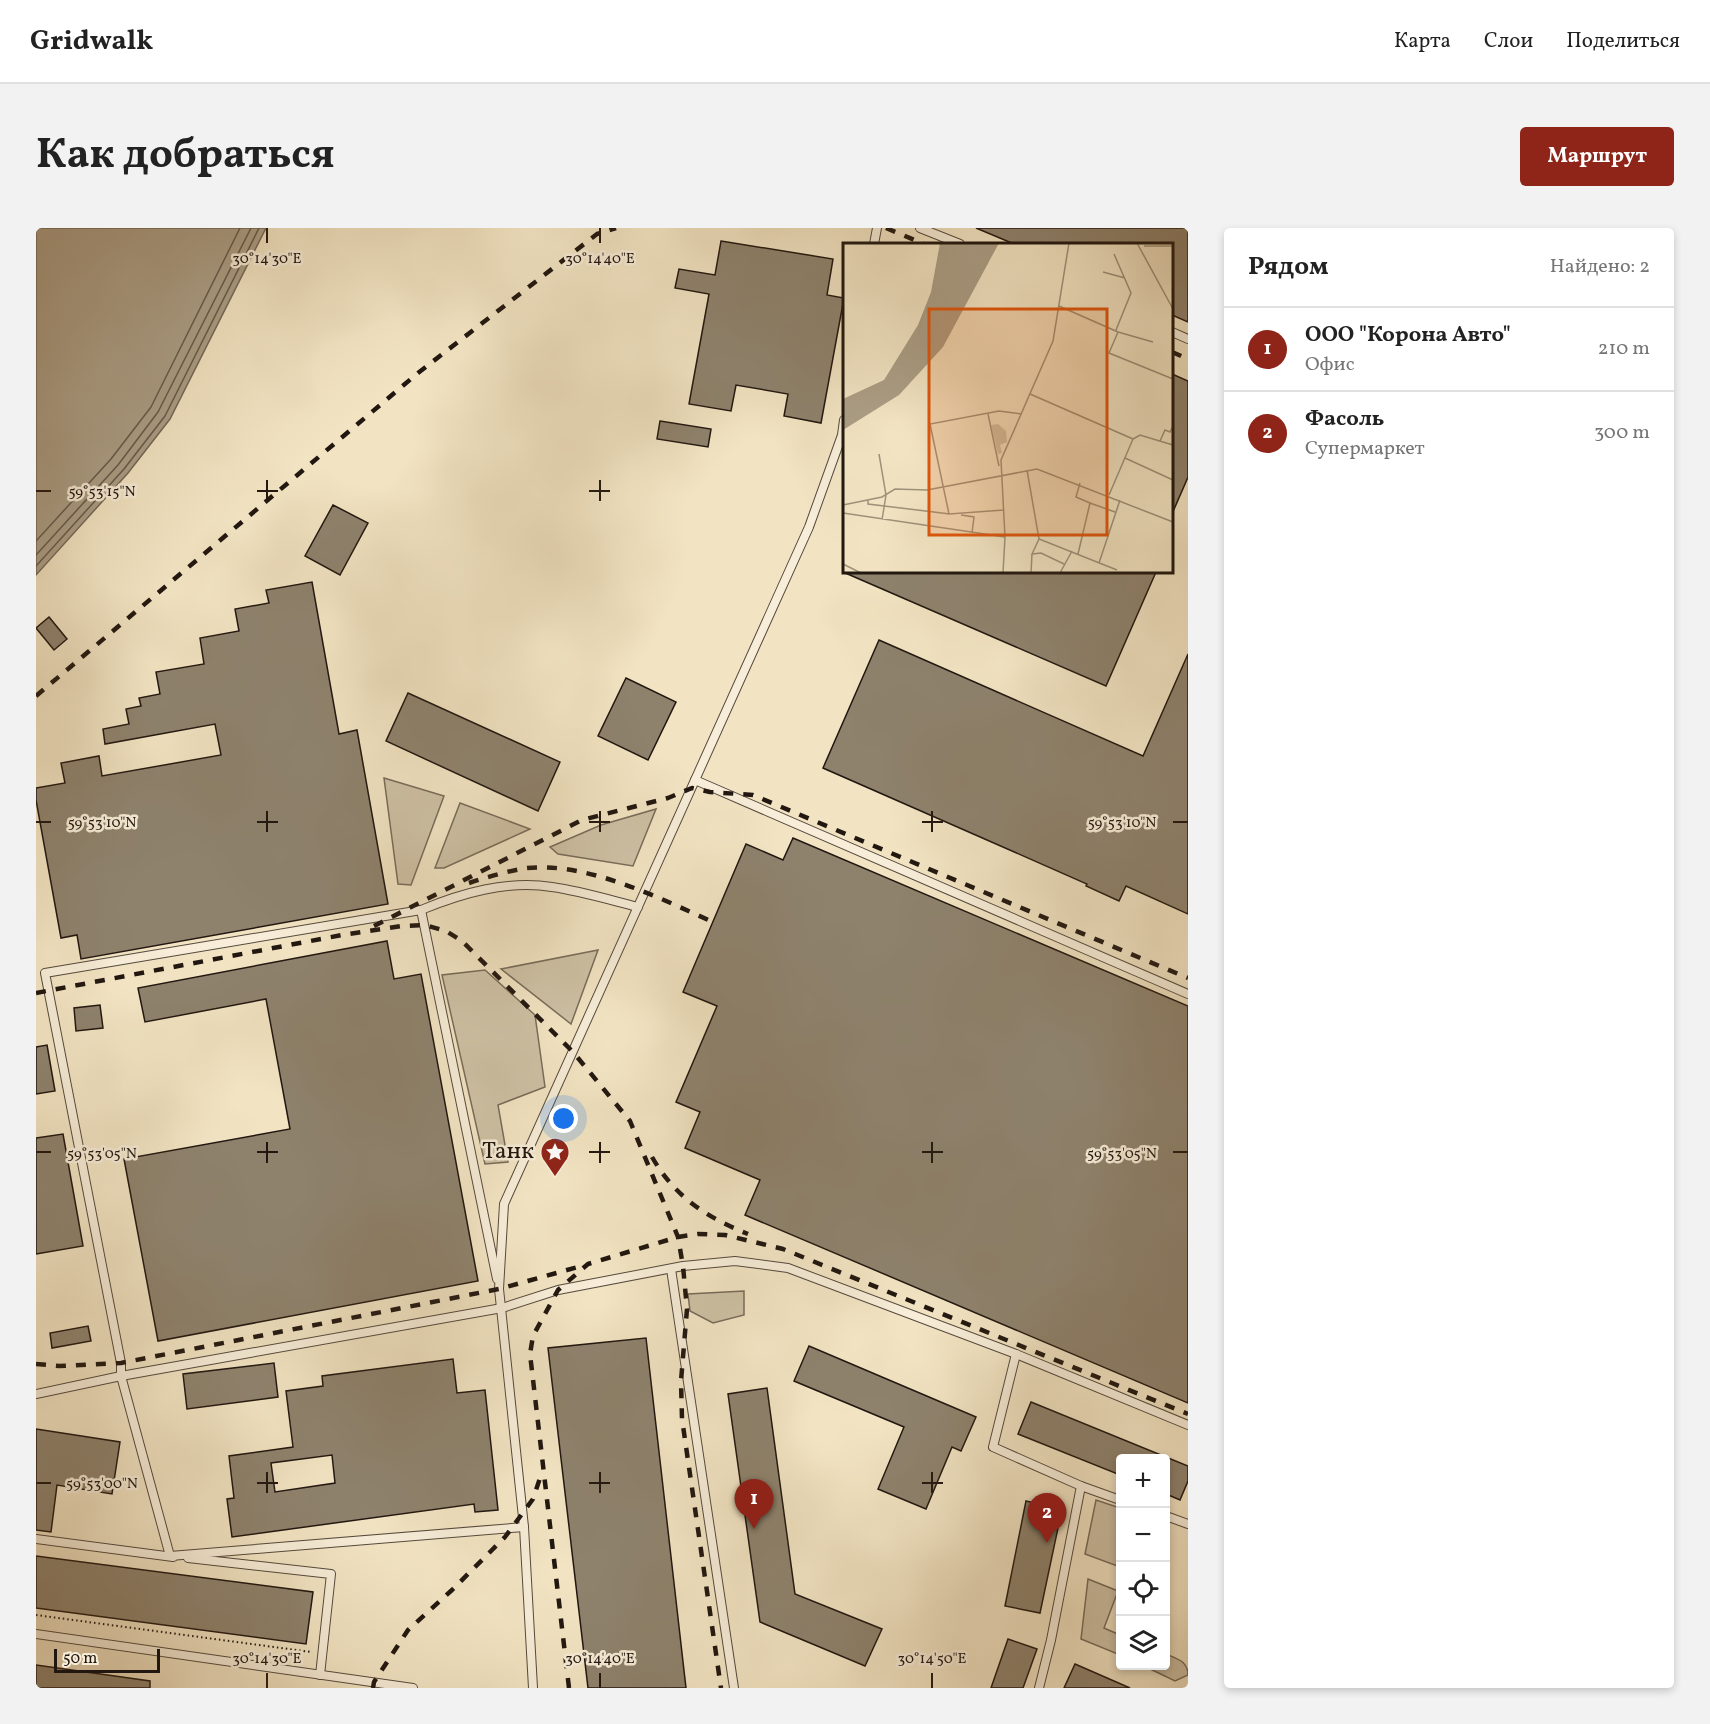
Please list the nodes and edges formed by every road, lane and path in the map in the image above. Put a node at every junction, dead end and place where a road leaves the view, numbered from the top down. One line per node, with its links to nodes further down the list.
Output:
1 (877, 228): 3 (lane)
2 (920, 228): 4 (lane)
3 (874, 243)
4 (958, 243)
5 (1173, 332): 6 (lane)
6 (1188, 339)
7 (843, 428): 8 (lane)
8 (695, 780): 9 (lane); 11 (lane)
9 (638, 907): 10 (lane); 13 (lane)
10 (421, 910): 13 (lane); 16 (lane)
11 (1188, 994)
12 (671, 1269): 14 (lane); 15 (lane); 32 (lane)
13 (499, 1290): 14 (lane)
14 (502, 1308): 16 (lane); 23 (lane)
15 (1016, 1354): 18 (lane); 19 (lane)
16 (121, 1376): 17 (lane); 25 (lane)
17 (36, 1394)
18 (1188, 1425)
19 (1081, 1486): 20 (lane); 33 (lane)
20 (1116, 1499)
21 (1170, 1517): 22 (lane)
22 (1188, 1524)
23 (524, 1527): 25 (lane); 31 (lane)
24 (36, 1539): 25 (lane)
25 (170, 1556): 28 (lane)
26 (36, 1616): 28 (path)
27 (36, 1634): 29 (lane)
28 (323, 1653): 29 (lane)
29 (320, 1675): 30 (lane)
30 (414, 1688)
31 (533, 1688)
32 (734, 1688)
33 (1039, 1688)

